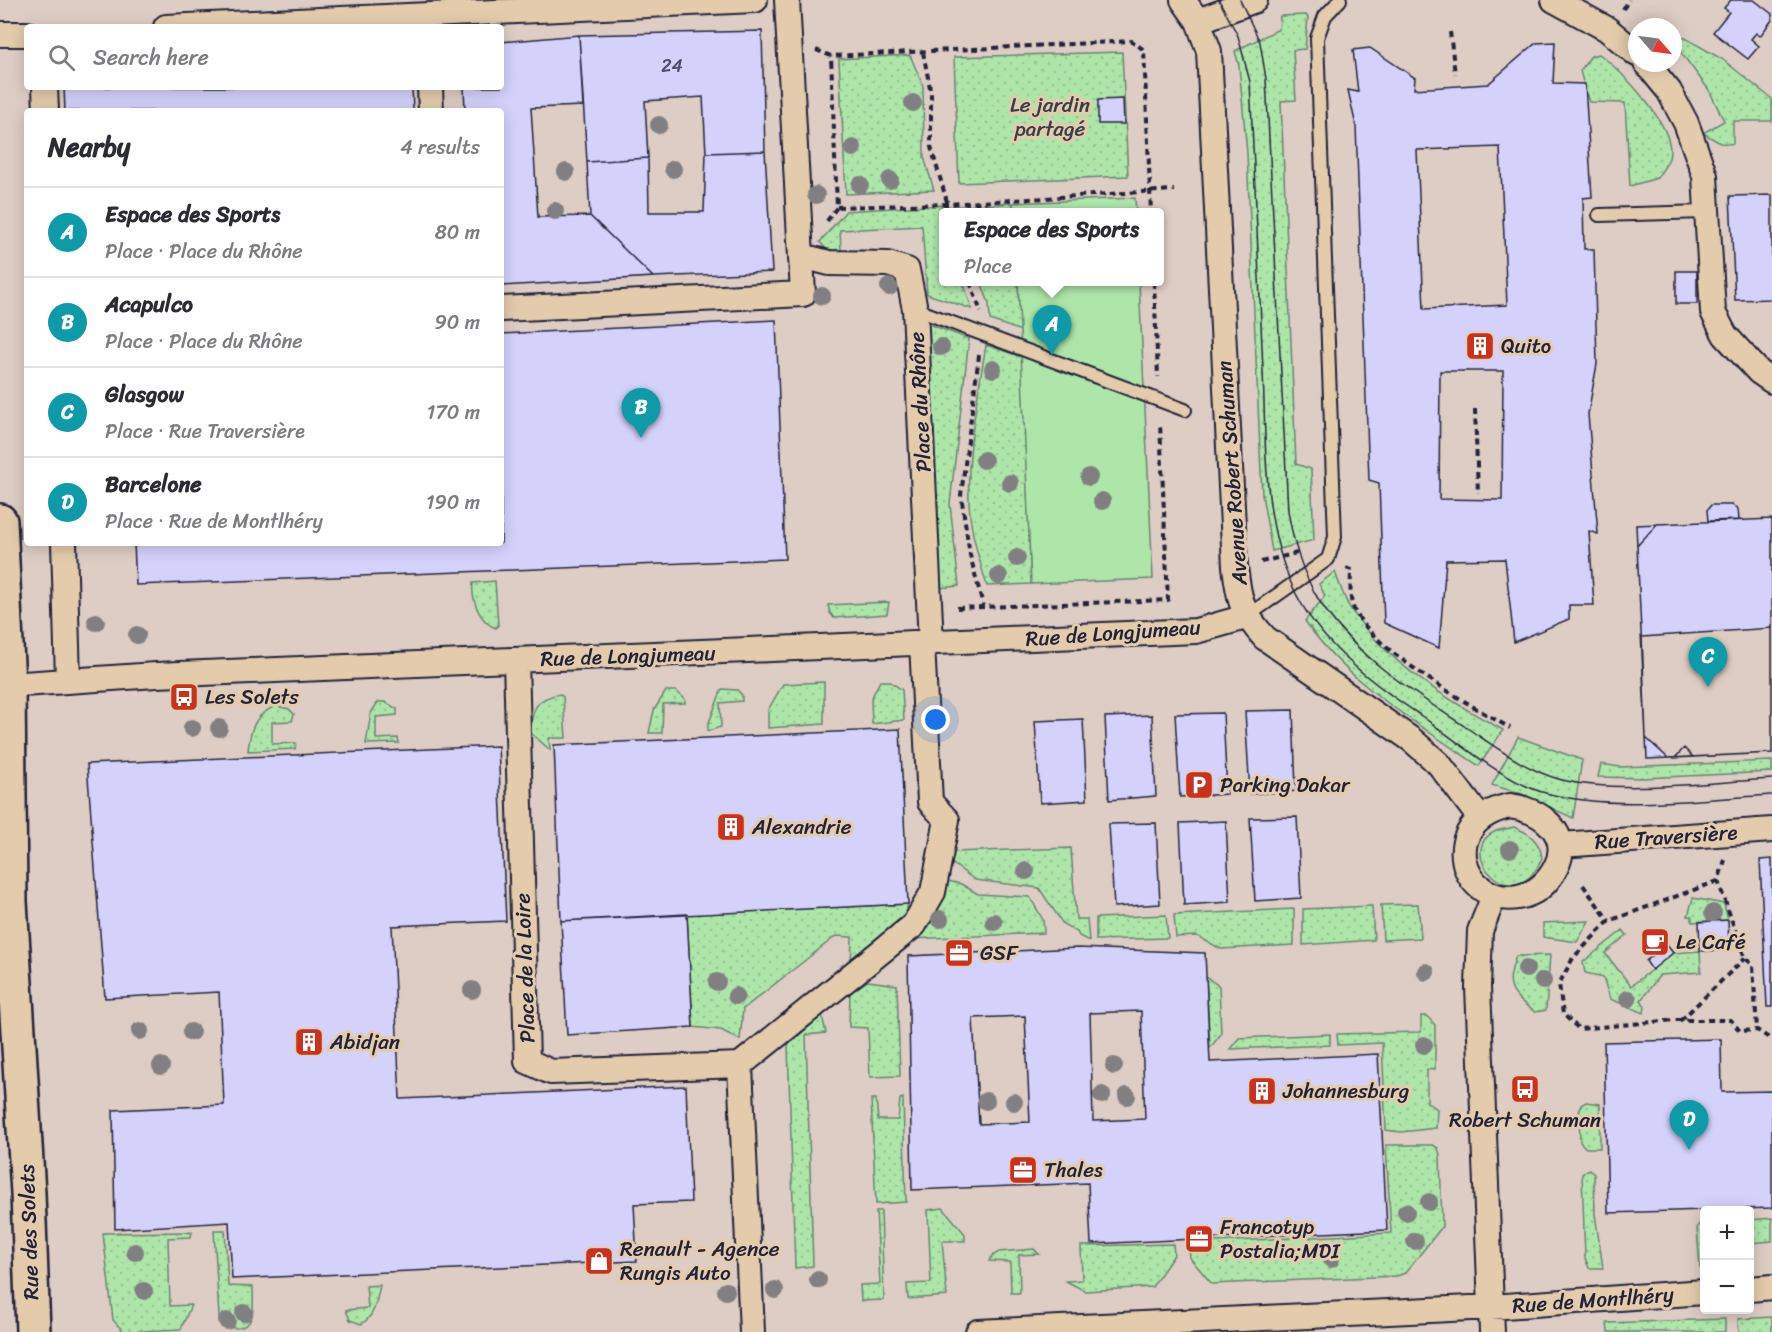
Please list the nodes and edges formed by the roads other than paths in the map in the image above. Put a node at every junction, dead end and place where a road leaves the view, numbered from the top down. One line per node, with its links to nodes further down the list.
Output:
1 (755, 0): 7 (street)
2 (788, 0): 20 (street)
3 (1183, 0): 8 (street, Avenue Robert Schuman)
4 (1255, 0): 8 (street)
5 (1340, 0): 27 (lane)
6 (1554, 0): 12 (street)
7 (427, 21): 9 (street)
8 (1198, 21): 27 (street, Avenue Robert Schuman)
9 (296, 24)
10 (0, 34): 11 (street)
11 (24, 34)
12 (1628, 46)
13 (1653, 72): 18 (street)
14 (45, 90): 16 (street)
15 (430, 90): 17 (street)
16 (46, 108)
17 (431, 108)
18 (1706, 212): 19 (lane); 23 (street)
19 (1599, 215)
20 (802, 256): 21 (street); 22 (street, Place du Rhône)
21 (504, 309)
22 (915, 309): 24 (lane); 28 (street, Place du Rhône)
23 (1772, 381)
24 (1185, 410)
25 (0, 521): 31 (main road, Rue des Solets)
26 (64, 546): 30 (street)
27 (1246, 618): 28 (street, Rue de Longjumeau); 32 (street, Avenue Robert Schuman)
28 (927, 643): 29 (street, Rue de Longjumeau); 37 (street)
29 (516, 661): 30 (street, Rue de Longjumeau); 37 (street, Place de la Loire)
30 (68, 681): 31 (street, Rue de Longjumeau)
31 (8, 684): 36 (main road, Rue des Solets)
32 (1479, 817): 34 (street); 35 (street)
33 (1761, 830): 34 (street, Rue Traversière)
34 (1561, 845): 35 (street)
35 (1494, 896): 41 (street)
36 (5, 902): 43 (main road, Rue des Solets)
37 (740, 1065): 44 (street)
38 (1772, 1287): 39 (street)
39 (1754, 1289)
40 (1700, 1292): 41 (street, Rue de Montlhéry)
41 (1491, 1307): 42 (street, Rue de Montlhéry); 46 (street)
42 (1136, 1329): 45 (street, Rue de Montlhéry)
43 (33, 1332)
44 (752, 1332)
45 (978, 1332)
46 (1492, 1332)

